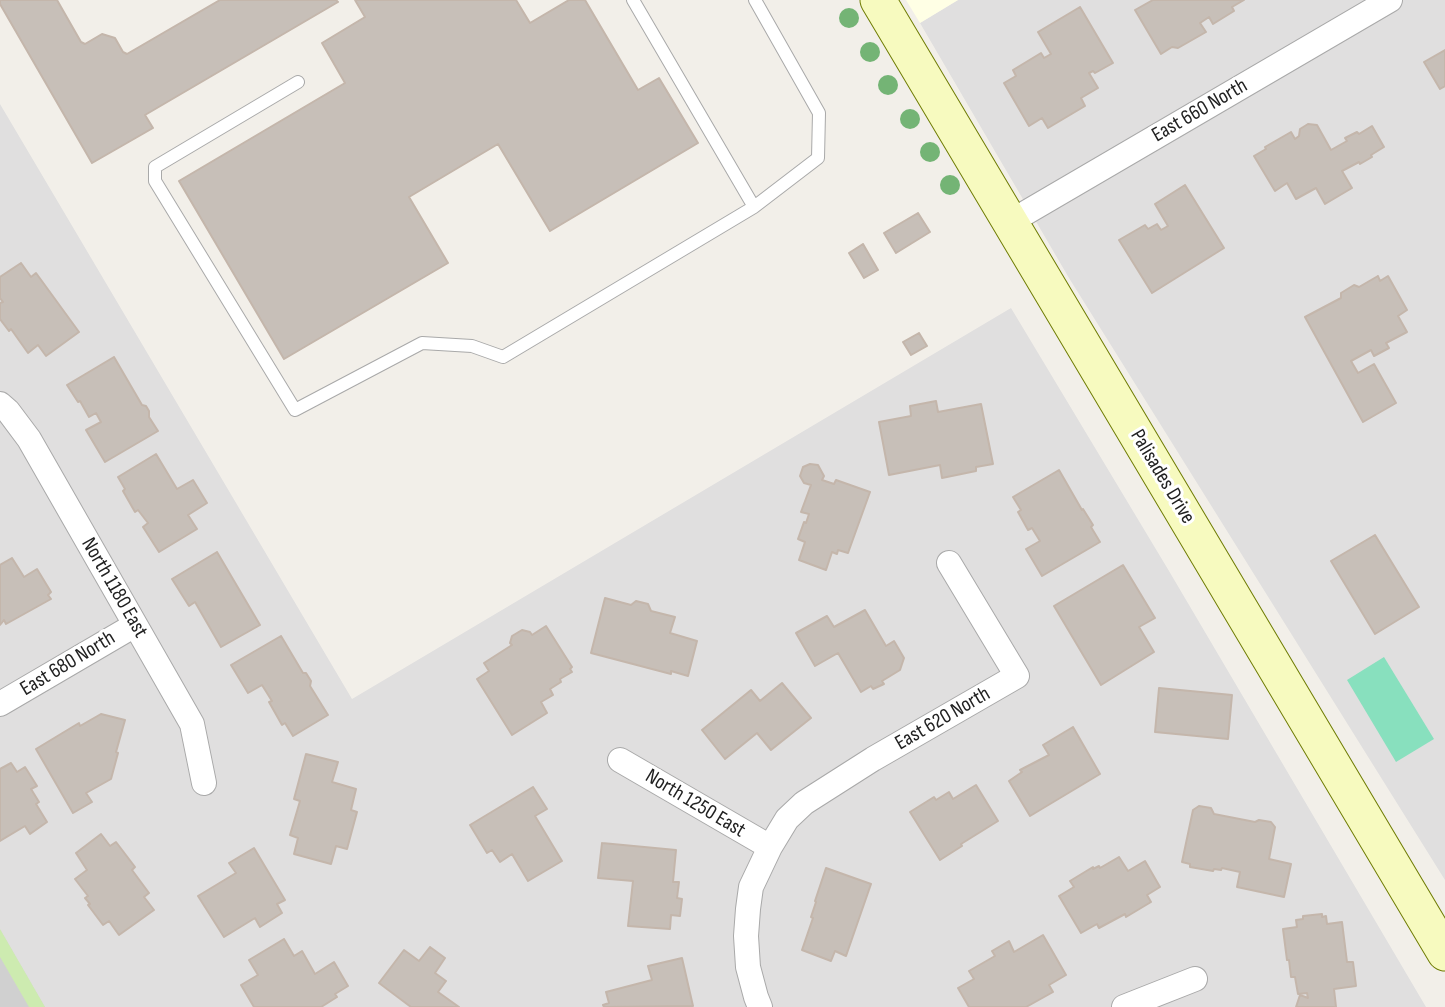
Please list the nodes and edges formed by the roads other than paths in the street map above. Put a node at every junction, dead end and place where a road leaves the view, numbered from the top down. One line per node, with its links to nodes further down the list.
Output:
1 (632, 0): 6 (lane)
2 (755, 0): 6 (lane)
3 (878, 0): 7 (street, Palisades Drive)
4 (1390, 0): 7 (street, East 660 North)
5 (298, 82): 6 (lane)
6 (754, 207)
7 (1010, 222): 15 (street, Palisades Drive)
8 (0, 404): 10 (street, North 1180 East)
9 (949, 563): 14 (street, East 620 North)
10 (135, 625): 11 (street, East 680 North); 13 (street, North 1180 East)
11 (0, 704)
12 (620, 760): 14 (street, North 1250 East)
13 (204, 783)
14 (770, 847): 17 (street)
15 (1445, 953)
16 (1195, 979): 18 (street)
17 (760, 1007)
18 (1124, 1007)

